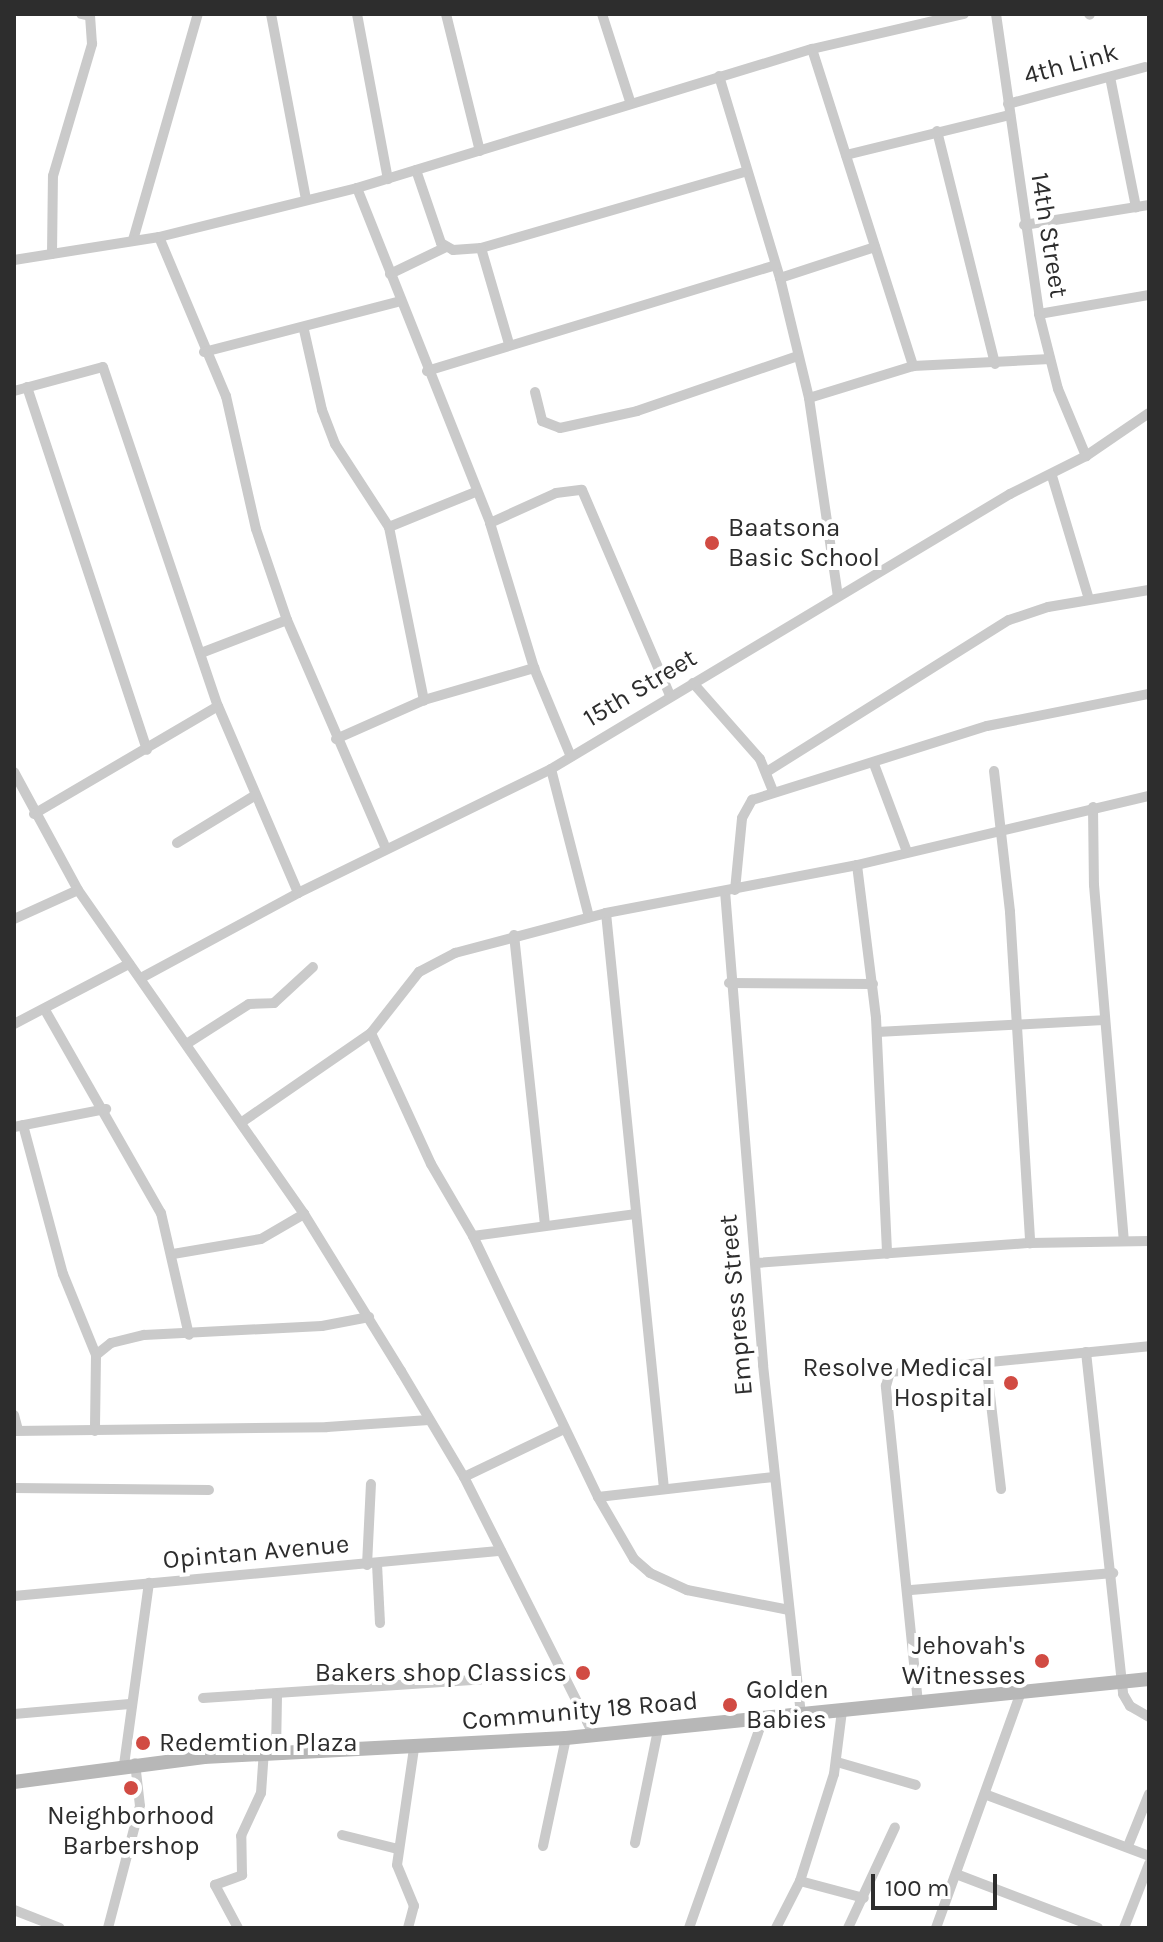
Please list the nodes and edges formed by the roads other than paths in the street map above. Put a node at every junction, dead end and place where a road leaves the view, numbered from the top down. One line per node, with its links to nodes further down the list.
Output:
1 (198, 14): 28 (street)
2 (271, 14): 23 (street)
3 (357, 14): 21 (street)
4 (446, 14): 17 (street)
5 (602, 14): 14 (street)
6 (964, 14): 9 (street)
7 (996, 14): 15 (street, 14th Street)
8 (87, 15): 32 (street)
9 (901, 20): 10 (street)
10 (812, 49): 12 (street); 18 (street)
11 (1145, 67): 13 (street, 4th Link)
12 (719, 76): 14 (street); 20 (street)
13 (1110, 77): 15 (street, 4th Link); 25 (street)
14 (630, 101): 17 (street)
15 (1009, 109): 16 (street, 4th Link); 26 (street, 14th Street)
16 (937, 131): 18 (street, 4th Link); 45 (street)
17 (480, 151): 19 (street)
18 (846, 155): 29 (street)
19 (416, 170): 21 (street); 30 (street)
20 (745, 172): 31 (street); 34 (street)
21 (388, 179): 22 (street)
22 (357, 188): 23 (street); 35 (street)
23 (306, 200): 27 (street)
24 (1149, 205): 25 (street)
25 (1136, 207): 26 (street)
26 (1024, 225): 39 (street, 14th Street)
27 (159, 237): 28 (street); 42 (street)
28 (133, 240): 32 (street)
29 (875, 247): 36 (street); 46 (street)
30 (444, 248): 31 (street); 35 (street)
31 (481, 248): 41 (street)
32 (52, 254): 33 (street)
33 (14, 260)
34 (775, 265): 36 (street); 41 (street)
35 (390, 274): 38 (street)
36 (780, 278): 43 (street)
37 (1149, 295): 39 (street)
38 (401, 301): 40 (street); 47 (street)
39 (1039, 314): 44 (street, 14th Street)
40 (304, 330): 42 (street); 57 (street)
41 (509, 344): 47 (street)
42 (204, 352): 61 (street)
43 (798, 356): 50 (street); 51 (street)
44 (1050, 359): 45 (street); 53 (street, 14th Street)
45 (995, 364): 46 (street)
46 (913, 366): 51 (street)
47 (427, 371): 55 (street)
48 (27, 387): 49 (street); 62 (street); 70 (street)
49 (14, 391)
50 (535, 392)
51 (809, 398): 59 (street)
52 (1149, 413): 53 (street, 15th Street)
53 (1086, 456): 54 (street, 15th Street)
54 (1052, 476): 59 (street, 15th Street); 60 (street)
55 (475, 492): 56 (street); 57 (street)
56 (490, 523): 63 (street); 66 (street)
57 (389, 527): 67 (street)
58 (1149, 590): 60 (street)
59 (838, 596): 64 (street, 15th Street)
60 (1089, 599): 74 (street)
61 (287, 620): 62 (street); 69 (street)
62 (201, 653): 68 (street)
63 (534, 668): 67 (street); 71 (street)
64 (693, 683): 66 (street, 15th Street); 74 (street)
65 (1149, 694): 72 (street)
66 (670, 695): 71 (street, 15th Street)
67 (424, 700): 69 (street)
68 (218, 706): 70 (street); 78 (street)
69 (336, 739): 84 (street)
70 (147, 750): 81 (street)
71 (571, 757): 73 (street, 15th Street)
72 (874, 764): 77 (street); 85 (street)
73 (551, 769): 84 (street, 15th Street); 91 (street)
74 (768, 771): 77 (street)
75 (994, 771): 82 (street)
76 (14, 772): 81 (street)
77 (773, 791): 88 (street, Empress Street)
78 (254, 796): 83 (street); 89 (street)
79 (1149, 796): 80 (street)
80 (1093, 807): 82 (street); 100 (street)
81 (34, 814): 87 (street)
82 (1001, 831): 85 (street); 101 (street)
83 (177, 843)
84 (386, 849): 89 (street, 15th Street)
85 (907, 852): 86 (street)
86 (857, 865): 88 (street); 98 (street)
87 (78, 890): 92 (street); 94 (street)
88 (730, 890): 90 (street); 97 (street, Empress Street)
89 (298, 893): 96 (street, 15th Street)
90 (606, 913): 91 (street); 110 (street)
91 (589, 917): 93 (street)
92 (14, 919)
93 (514, 935): 104 (street); 111 (street)
94 (129, 964): 96 (street); 99 (street)
95 (313, 967): 105 (street)
96 (141, 978): 105 (street)
97 (729, 983): 98 (street); 118 (street, Empress Street)
98 (873, 984): 103 (street)
99 (45, 1010): 102 (street); 106 (street)
100 (1104, 1020): 101 (street); 113 (street)
101 (1016, 1022): 103 (street); 115 (street)
102 (14, 1024)
103 (877, 1032): 117 (street)
104 (371, 1033): 107 (street); 112 (street)
105 (188, 1043): 107 (street)
106 (106, 1109): 108 (street); 116 (street)
107 (242, 1122): 109 (street)
108 (19, 1126): 123 (street)
109 (304, 1214): 116 (street); 119 (street)
110 (635, 1214): 111 (street); 134 (street)
111 (545, 1225): 112 (street)
112 (473, 1236): 127 (street)
113 (1124, 1240): 114 (street); 115 (street)
114 (1149, 1241)
115 (1030, 1243): 117 (street)
116 (173, 1254): 120 (street)
117 (887, 1254): 118 (street)
118 (756, 1263): 131 (street, Empress Street)
119 (369, 1317): 120 (street); 126 (street)
120 (189, 1335): 123 (street)
121 (1149, 1346): 122 (street)
122 (1086, 1352): 124 (street); 140 (street)
123 (96, 1355): 129 (street)
124 (986, 1361): 135 (street); 142 (street)
125 (14, 1415): 128 (street)
126 (429, 1420): 129 (street); 130 (street)
127 (564, 1429): 130 (street); 137 (street)
128 (16, 1430): 129 (street)
129 (95, 1431)
130 (464, 1477): 138 (street)
131 (774, 1477): 134 (street); 144 (street, Empress Street)
132 (371, 1484): 139 (street)
133 (14, 1488): 136 (street)
134 (664, 1489): 137 (street)
135 (1001, 1489)
136 (209, 1490)
137 (598, 1497): 144 (street)
138 (501, 1551): 139 (street, Opintan Avenue); 146 (street)
139 (372, 1564): 141 (street, Opintan Avenue); 145 (street)
140 (1113, 1573): 142 (street); 148 (street)
141 (149, 1583): 143 (street, Opintan Avenue); 153 (street)
142 (911, 1590): 152 (street)
143 (14, 1596)
144 (789, 1610): 156 (street, Empress Street)
145 (380, 1623)
146 (564, 1674): 150 (street); 160 (street)
147 (1149, 1679): 148 (main road, Community 18 Road)
148 (1123, 1682): 149 (main road, Community 18 Road); 157 (street)
149 (1021, 1692): 152 (main road, Community 18 Road); 169 (street)
150 (277, 1695): 151 (street); 163 (street)
151 (203, 1698)
152 (918, 1703): 154 (main road, Community 18 Road)
153 (130, 1704): 155 (street); 165 (street)
154 (842, 1711): 156 (main road, Community 18 Road); 164 (street)
155 (14, 1714)
156 (801, 1715): 158 (main road, Community 18 Road)
157 (1149, 1717)
158 (763, 1719): 159 (main road, Community 18 Road); 186 (street)
159 (658, 1730): 160 (main road, Community 18 Road); 172 (street)
160 (594, 1735): 161 (main road, Community 18 Road)
161 (566, 1738): 162 (main road, Community 18 Road); 173 (street)
162 (414, 1748): 163 (main road, Community 18 Road); 175 (street)
163 (270, 1754): 165 (main road, Community 18 Road); 184 (street)
164 (837, 1762): 167 (street); 179 (street)
165 (129, 1764): 166 (main road, Community 18 Road); 183 (street)
166 (14, 1782)
167 (916, 1785)
168 (1149, 1794): 174 (street)
169 (987, 1795): 174 (street); 178 (street)
170 (895, 1827): 180 (street)
171 (342, 1835): 175 (street)
172 (635, 1843)
173 (543, 1846)
174 (1128, 1846): 176 (street)
175 (398, 1849): 185 (street)
176 (1149, 1856)
177 (1149, 1864): 191 (street)
178 (956, 1874): 189 (street); 190 (street)
179 (800, 1881): 180 (street); 187 (street)
180 (864, 1898): 188 (street)
181 (14, 1910): 182 (street)
182 (60, 1928)
183 (108, 1928)
184 (238, 1928)
185 (408, 1928)
186 (689, 1928)
187 (776, 1928)
188 (848, 1928)
189 (936, 1928)
190 (1098, 1928)
191 (1124, 1928)

